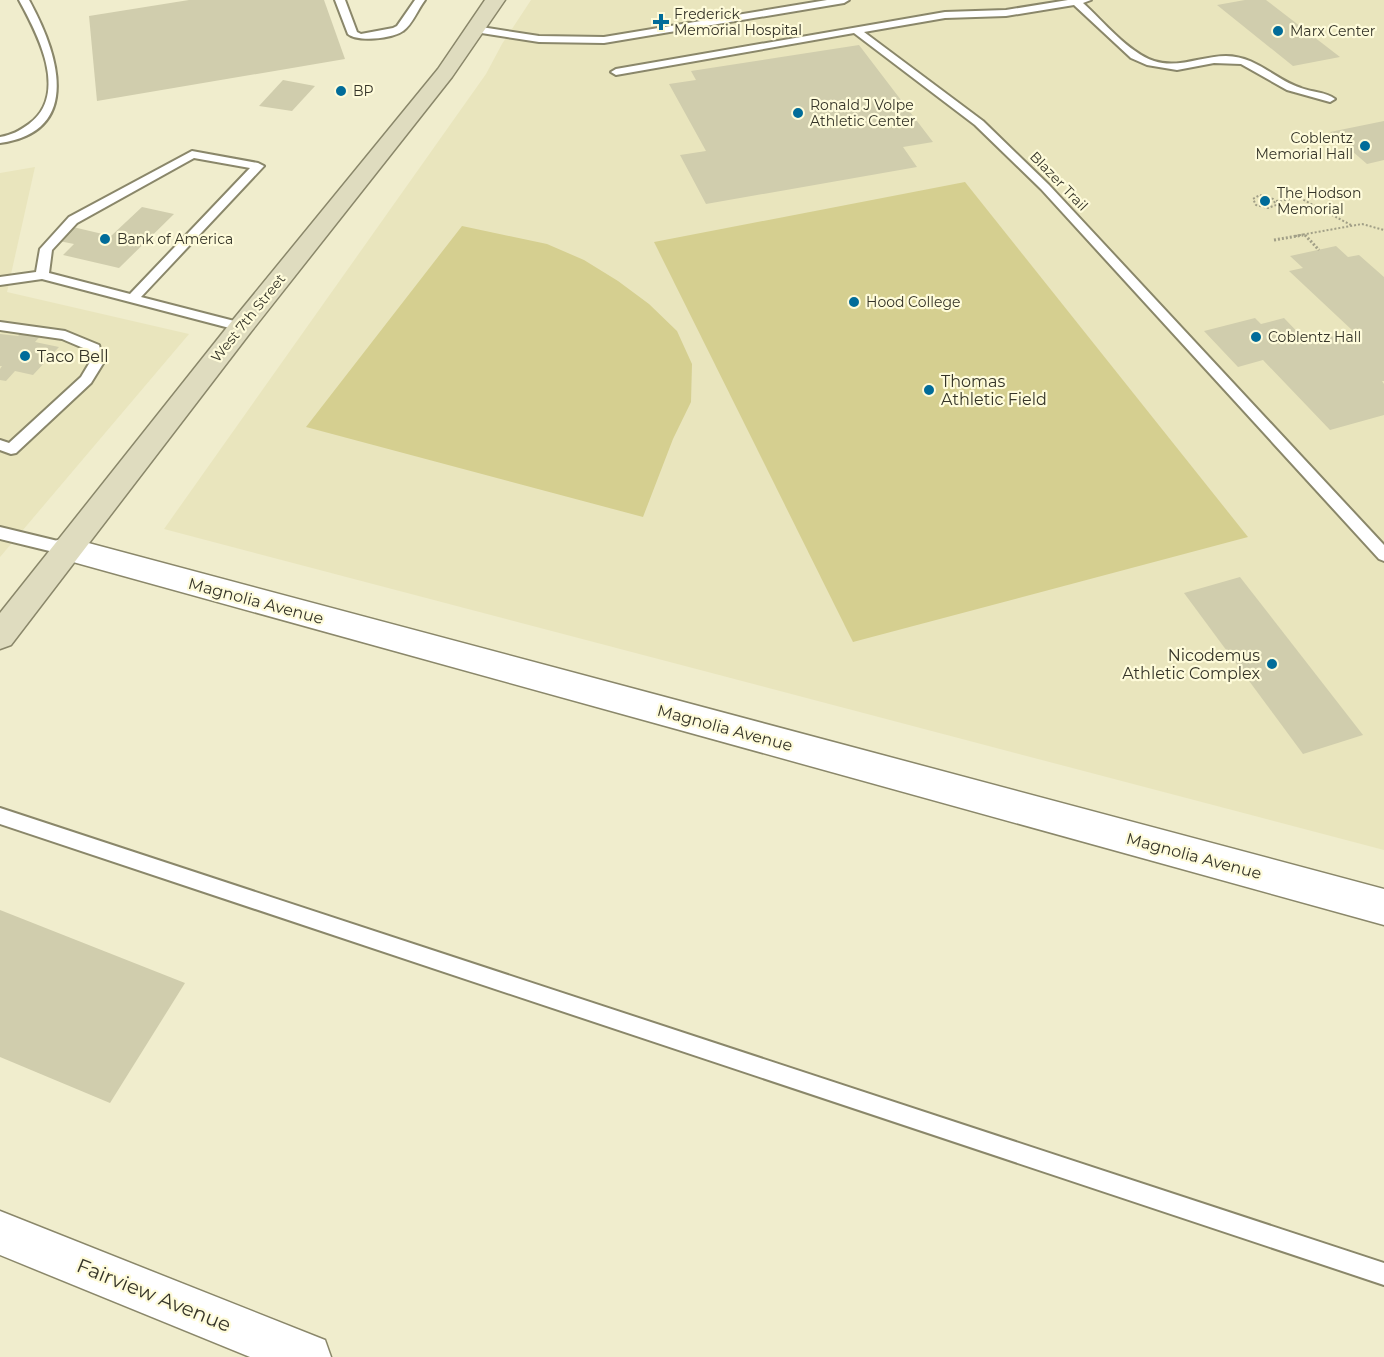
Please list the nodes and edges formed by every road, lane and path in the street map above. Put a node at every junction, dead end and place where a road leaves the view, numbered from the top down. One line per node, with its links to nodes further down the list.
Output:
1 (24, 0): 11 (lane)
2 (340, 0): 3 (lane)
3 (420, 0)
4 (495, 0): 7 (main road, West 7th Street)
5 (844, 0): 7 (lane)
6 (1082, 1): 8 (lane); 10 (lane)
7 (475, 29): 22 (main road, West 7th Street)
8 (856, 30): 9 (lane); 26 (lane, Blazer Trail)
9 (616, 72)
10 (1330, 99)
11 (0, 140)
12 (1276, 201): 12 (path); 13 (path)
13 (1352, 226): 14 (path); 15 (path)
14 (1384, 230)
15 (1304, 234): 16 (path); 17 (path)
16 (1275, 240)
17 (1319, 250)
18 (42, 275): 19 (lane); 20 (lane); 20 (lane)
19 (0, 281)
20 (133, 298): 22 (lane)
21 (0, 326): 23 (lane)
22 (241, 327): 25 (main road, West 7th Street)
23 (5, 447)
24 (0, 533): 25 (lane)
25 (66, 549): 27 (main road, West 7th Street); 29 (street, Magnolia Avenue)
26 (1384, 555)
27 (0, 636)
28 (0, 816): 31 (lane)
29 (1384, 907)
30 (0, 1233): 32 (street, Fairview Avenue)
31 (1384, 1274)
32 (308, 1357)

